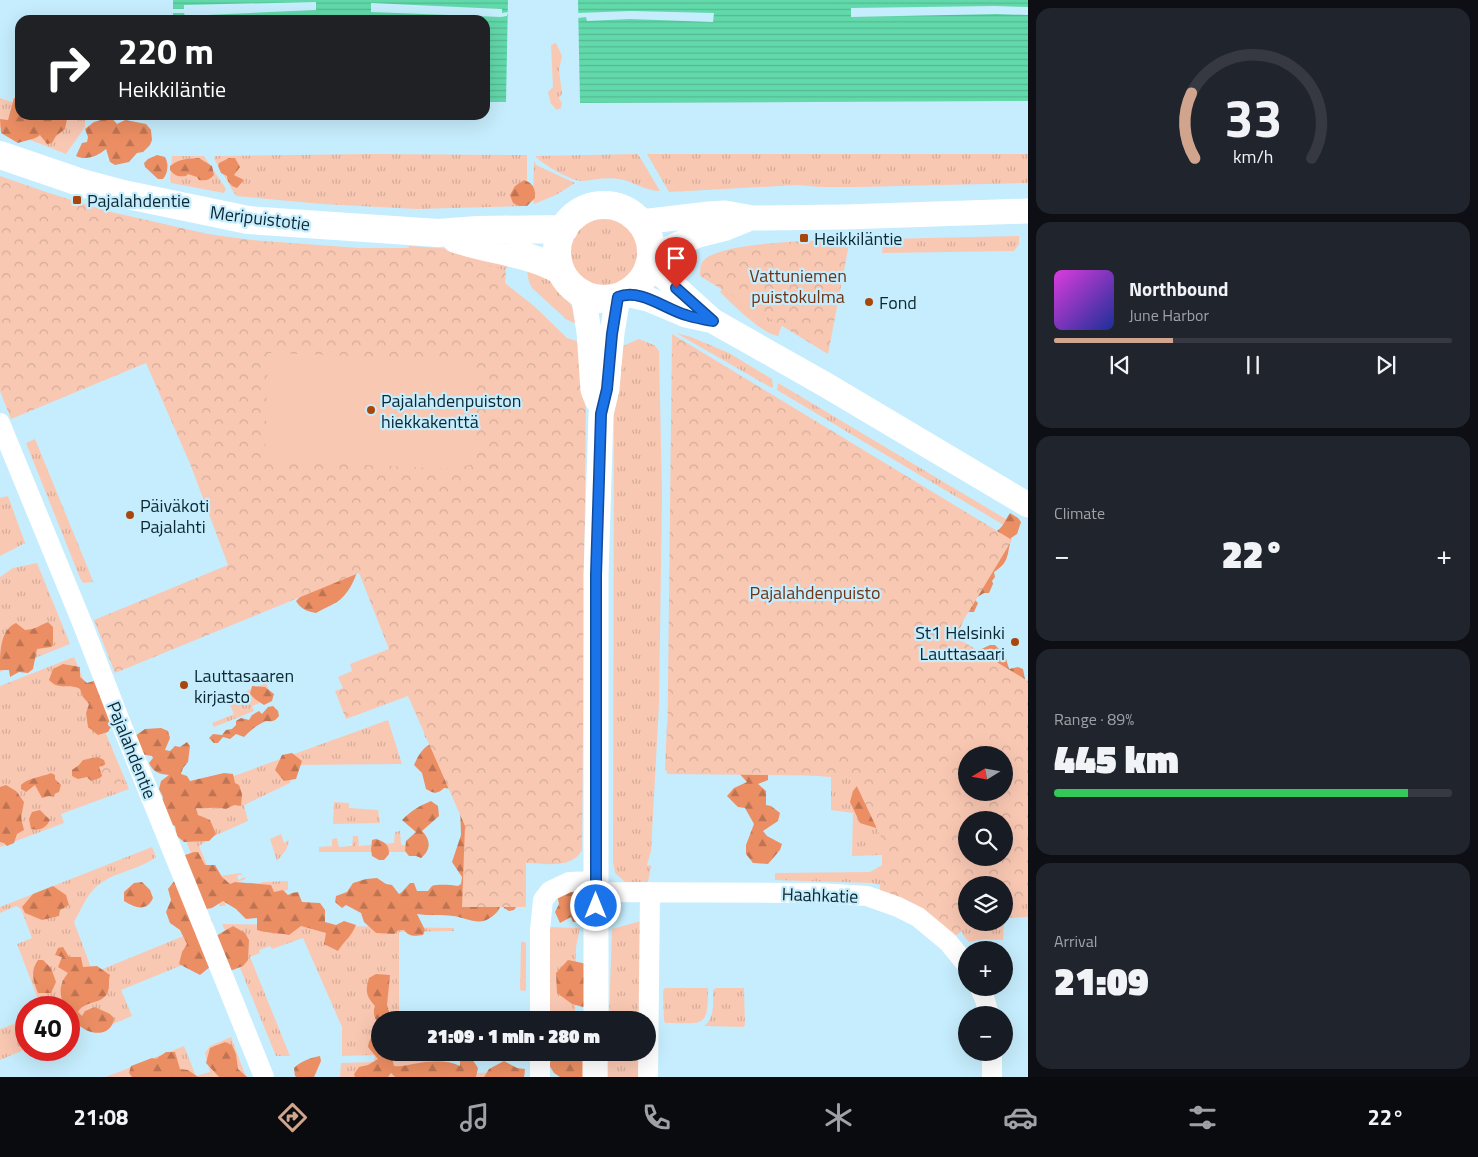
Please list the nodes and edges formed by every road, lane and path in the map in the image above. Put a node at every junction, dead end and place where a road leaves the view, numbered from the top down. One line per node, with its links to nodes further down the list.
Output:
1 (0, 155): 6 (main road, Meripuistotie)
2 (1028, 211): 3 (street)
3 (753, 218): 4 (street); 7 (street)
4 (640, 222): 5 (main road); 7 (main road)
5 (564, 228): 6 (main road, Meripuistotie); 8 (main road)
6 (438, 233): 8 (main road, Meripuistotie)
7 (651, 260): 10 (main road); 11 (street)
8 (561, 270): 9 (main road)
9 (583, 294): 10 (main road); 12 (street)
10 (622, 296): 11 (street); 12 (street)
11 (713, 321): 14 (street)
12 (601, 414): 15 (street)
13 (0, 423): 23 (street, Pajalahdentie)
14 (1028, 506)
15 (596, 887): 16 (street, Haahkatie); 18 (street, Haahkatie); 19 (street)
16 (650, 892): 17 (street, Haahkatie); 26 (street)
17 (958, 954)
18 (540, 1011)
19 (596, 1011)
20 (540, 1061): 24 (street)
21 (595, 1061): 25 (street)
22 (992, 1061): 27 (street)
23 (264, 1077)
24 (540, 1077)
25 (595, 1077)
26 (648, 1077)
27 (992, 1077)

